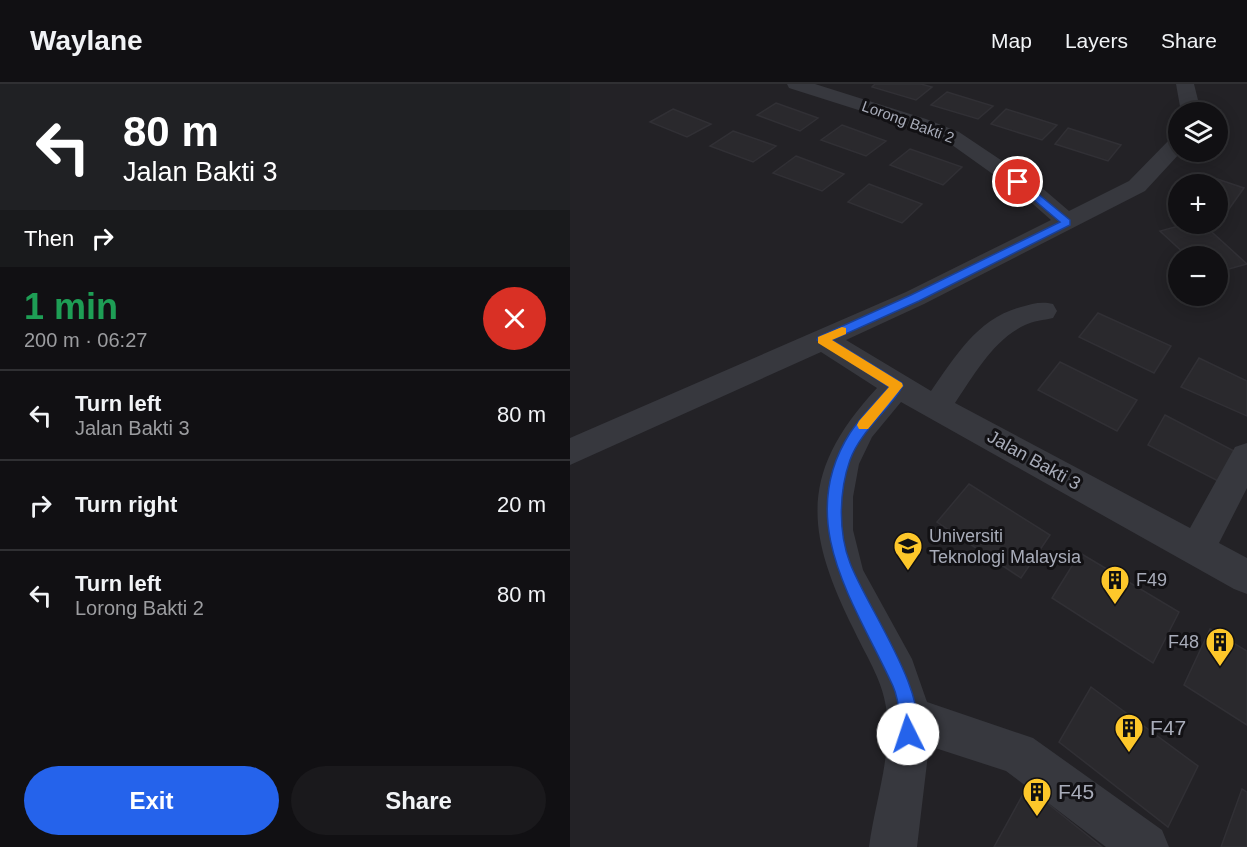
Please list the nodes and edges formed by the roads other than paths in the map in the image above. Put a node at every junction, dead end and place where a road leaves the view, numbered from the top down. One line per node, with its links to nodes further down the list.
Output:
1 (796, 84): 5 (street, Lorong Bakti 2)
2 (1185, 84): 3 (street)
3 (1189, 102)
4 (1168, 153): 5 (street)
5 (1067, 222): 7 (street)
6 (1043, 311): 9 (street)
7 (822, 340): 8 (street, Jalan Bakti 3); 10 (street)
8 (897, 386): 9 (street, Jalan Bakti 3); 14 (street)
9 (937, 406): 12 (street, Jalan Bakti 3)
10 (570, 452)
11 (1247, 456): 12 (street)
12 (1197, 549): 13 (street, Jalan Bakti 3)
13 (1247, 577)
14 (909, 718): 15 (street); 16 (street)
15 (893, 847)
16 (1145, 847)

